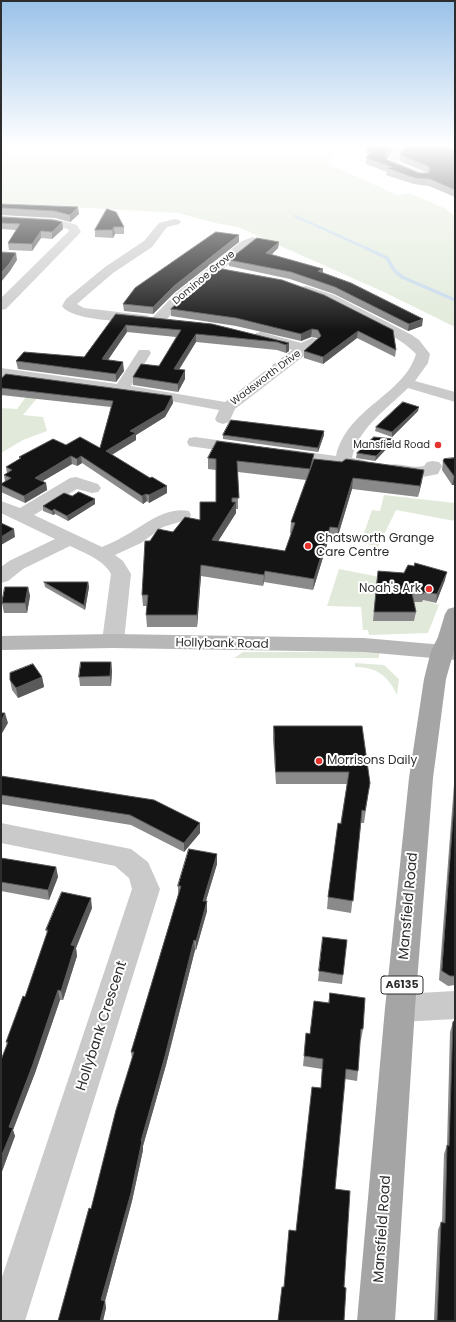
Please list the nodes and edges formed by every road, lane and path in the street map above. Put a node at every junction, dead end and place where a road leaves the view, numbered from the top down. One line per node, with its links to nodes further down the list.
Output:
1 (1, 219): 7 (street)
2 (174, 222): 8 (street)
3 (253, 241): 4 (street, Dominoe Grove)
4 (215, 269): 5 (street); 8 (street, Dominoe Grove)
5 (233, 272)
6 (291, 285): 13 (street)
7 (1, 306)
8 (158, 320): 9 (street)
9 (177, 322)
10 (250, 334): 16 (street, Wadsworth Drive)
11 (138, 356): 14 (street)
12 (1, 374): 14 (street, Wadsworth Drive)
13 (406, 383): 15 (street); 18 (street)
14 (121, 389): 16 (street, Wadsworth Drive)
15 (455, 397)
16 (220, 426): 17 (street); 18 (street)
17 (195, 442)
18 (343, 462): 19 (street)
19 (433, 466)
20 (92, 488): 22 (street)
21 (1, 506): 22 (street)
22 (21, 515): 24 (street)
23 (182, 515): 25 (street)
24 (69, 539): 25 (street); 26 (street)
25 (102, 554): 28 (street)
26 (1, 577)
27 (455, 614): 30 (main road, Mansfield Road / A6135)
28 (113, 641): 29 (main road, Hollybank Road); 30 (main road, Hollybank Road)
29 (1, 643)
30 (449, 652): 33 (main road, Mansfield Road / A6135)
31 (1, 833): 34 (street, Hollybank Crescent)
32 (455, 1005): 33 (street)
33 (400, 1008): 35 (main road, Mansfield Road / A6135)
34 (6, 1321)
35 (376, 1321)

